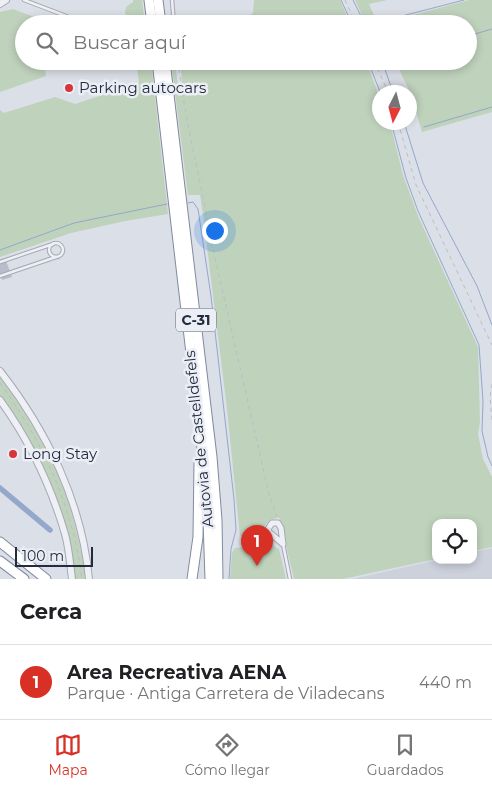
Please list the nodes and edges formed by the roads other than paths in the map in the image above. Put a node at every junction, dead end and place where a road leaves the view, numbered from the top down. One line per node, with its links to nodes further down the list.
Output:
1 (6, 0): 6 (street)
2 (24, 0): 7 (lane)
3 (149, 0): 8 (highway)
4 (158, 0): 9 (highway)
5 (172, 0): 10 (lane)
6 (0, 4)
7 (63, 15)
8 (151, 15)
9 (159, 15)
10 (173, 15)
11 (157, 70): 19 (highway, Autovia de Castelldefels / C-31)
12 (166, 70): 30 (highway, Autovia de Castelldefels / C-31)
13 (54, 244): 14 (lane); 14 (lane); 15 (lane)
14 (56, 257): 16 (lane)
15 (0, 262)
16 (0, 276)
17 (0, 372): 27 (street)
18 (0, 400): 26 (street)
19 (198, 422): 28 (highway); 29 (highway, Autovia de Castelldefels / C-31)
20 (0, 542): 25 (highway)
21 (282, 544): 21 (street); 31 (lane)
22 (3, 563): 23 (highway); 24 (highway)
23 (19, 579)
24 (24, 579)
25 (46, 579)
26 (72, 579)
27 (89, 579)
28 (192, 579)
29 (210, 579)
30 (218, 579)
31 (290, 579)

